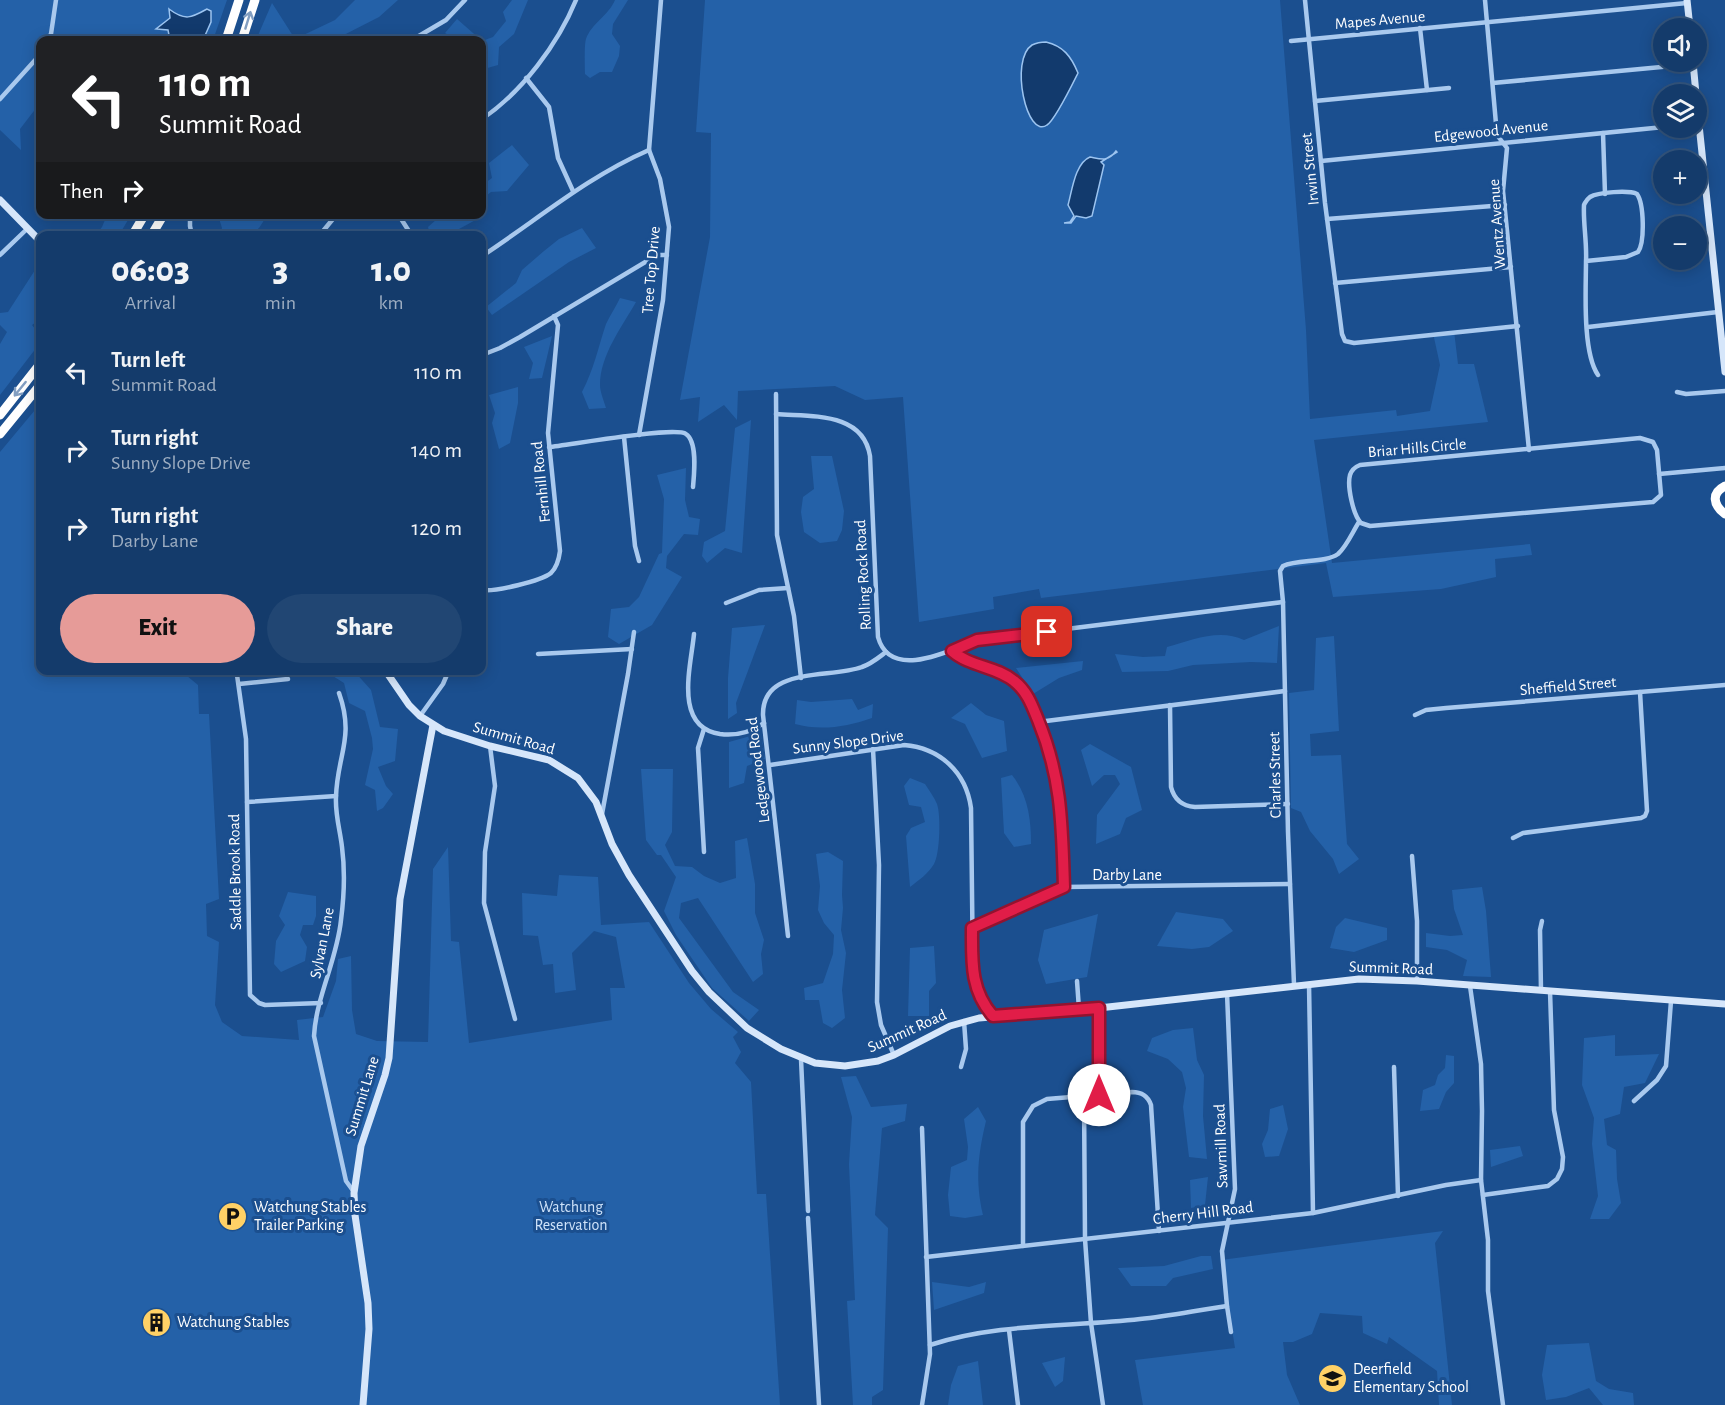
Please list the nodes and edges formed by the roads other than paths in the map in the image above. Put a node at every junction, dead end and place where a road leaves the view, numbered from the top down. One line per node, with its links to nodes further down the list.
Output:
1 (56, 0): 13 (street)
2 (239, 0): 14 (highway)
3 (255, 0): 15 (highway, one-way to 3)
4 (465, 0): 16 (street)
5 (576, 0): 21 (street)
6 (661, 0): 32 (street, Tree Top Drive)
7 (1305, 0): 17 (street, Irwin Street)
8 (1485, 0): 11 (street, Wentz Avenue)
9 (1687, 1): 10 (main road); 11 (street, Mapes Avenue)
10 (1689, 18)
11 (1487, 22): 12 (street, Mapes Avenue); 22 (street, Wentz Avenue)
12 (1420, 28): 17 (street, Mapes Avenue); 24 (street)
13 (50, 36)
14 (227, 36)
15 (243, 36)
16 (419, 36)
17 (1309, 38): 18 (street, Mapes Avenue); 26 (street, Irwin Street)
18 (1291, 41)
19 (36, 59): 25 (street)
20 (1653, 67): 22 (street)
21 (526, 78): 27 (street); 34 (street)
22 (1493, 83): 31 (street, Wentz Avenue)
23 (1449, 88): 24 (street)
24 (1427, 90): 26 (street)
25 (0, 99)
26 (1315, 101): 33 (street, Irwin Street)
27 (486, 115)
28 (1653, 128): 29 (street, Edgewood Avenue)
29 (1603, 133): 31 (street, Edgewood Avenue); 35 (street)
30 (1699, 138): 49 (main road)
31 (1502, 141): 33 (street, Edgewood Avenue); 37 (street, Wentz Avenue)
32 (648, 150): 34 (street); 45 (street, Tree Top Drive)
33 (1321, 161): 39 (street, Irwin Street)
34 (573, 191): 43 (street)
35 (1605, 194): 46 (street); 46 (street)
36 (0, 200): 40 (main road)
37 (1505, 205): 39 (street); 47 (street, Wentz Avenue)
38 (333, 219): 41 (street)
39 (1328, 219): 48 (street, Irwin Street)
40 (28, 228): 42 (main road); 44 (street)
41 (323, 231)
42 (36, 237)
43 (486, 253)
44 (0, 255)
45 (667, 255): 50 (street); 65 (street, Tree Top Drive)
46 (1586, 261): 52 (street)
47 (1511, 267): 48 (street); 51 (street, Wentz Avenue)
48 (1335, 282): 51 (street, Irwin Street)
49 (1718, 312): 52 (street); 53 (main road)
50 (554, 316): 54 (street); 67 (street, Fernhill Road)
51 (1518, 326): 68 (street, Wentz Avenue)
52 (1588, 327): 57 (street)
53 (1723, 341): 56 (main road)
54 (486, 353)
55 (36, 369): 63 (highway, one-way to 63)
56 (1725, 372)
57 (1598, 375)
58 (36, 390): 64 (highway)
59 (1725, 391): 60 (street)
60 (1677, 392)
61 (776, 394): 62 (street)
62 (776, 414): 76 (street); 84 (street, Rolling Rock Road)
63 (0, 415)
64 (0, 435)
65 (639, 435): 66 (street); 72 (street)
66 (624, 437): 67 (street); 75 (street)
67 (549, 447): 77 (street, Fernhill Road)
68 (1529, 450): 70 (street, Briar Hills Circle); 74 (street, Briar Hills Circle)
69 (1725, 468): 70 (street)
70 (1659, 474): 74 (street, Briar Hills Circle)
71 (1725, 486): 73 (highway)
72 (693, 487)
73 (1725, 514)
74 (1359, 522): 78 (street, Charles Street)
75 (639, 561)
76 (788, 588): 79 (street); 89 (street)
77 (486, 590)
78 (1283, 602): 83 (street); 93 (street, Charles Street)
79 (726, 603)
80 (634, 632): 82 (street)
81 (694, 634): 102 (street)
82 (632, 649): 85 (street); 109 (street)
83 (952, 651): 84 (street); 99 (street)
84 (886, 652): 89 (street, Ledgewood Road)
85 (538, 654)
86 (237, 675): 91 (street, Saddle Brook Road)
87 (388, 675): 98 (main road, Summit Road)
88 (447, 675): 98 (street)
89 (801, 678): 100 (street, Ledgewood Road)
90 (288, 680): 91 (street)
91 (238, 684): 107 (street, Saddle Brook Road)
92 (1725, 685): 94 (street, Sheffield Street)
93 (1285, 691): 96 (street); 108 (street, Charles Street)
94 (1640, 692): 97 (street, Sheffield Street); 110 (street)
95 (339, 693): 106 (street, Sylvan Lane)
96 (1170, 705): 99 (street); 108 (street)
97 (1415, 715)
98 (420, 716): 101 (main road, Summit Road)
99 (1038, 722): 114 (street)
100 (764, 723): 102 (street); 105 (street, Ledgewood Road)
101 (434, 725): 103 (main road, Summit Road); 143 (main road, Summit Lane)
102 (704, 729): 111 (street)
103 (490, 746): 109 (main road, Summit Road); 132 (street)
104 (873, 749): 105 (street, Sunny Slope Drive); 116 (street, Sunny Slope Drive); 134 (street)
105 (770, 765): 117 (street, Ledgewood Road)
106 (336, 796): 107 (street); 127 (street, Sylvan Lane)
107 (247, 802): 127 (street, Saddle Brook Road)
108 (1288, 804): 113 (street, Charles Street)
109 (602, 814): 135 (main road, Summit Road)
110 (1513, 838)
111 (704, 852)
112 (1412, 856): 119 (street)
113 (1290, 885): 114 (street, Darby Lane); 121 (street, Charles Street)
114 (1064, 887): 116 (street, Darby Lane)
115 (1542, 921): 123 (street)
116 (972, 928): 131 (street, Sunny Slope Drive)
117 (789, 936)
118 (1077, 981): 130 (street)
119 (1416, 981): 120 (main road, Summit Road); 122 (main road, Summit Road)
120 (1309, 984): 121 (main road, Summit Road); 147 (street)
121 (1294, 985): 125 (main road, Summit Road)
122 (1470, 986): 123 (main road, Summit Road); 142 (street)
123 (1540, 991): 124 (main road, Summit Road)
124 (1550, 991): 126 (main road, Summit Road); 144 (street)
125 (1227, 993): 129 (main road, Summit Road); 149 (street, Sawmill Road)
126 (1671, 1001): 128 (main road, Summit Road); 140 (street)
127 (321, 1003): 143 (street, Sylvan Lane)
128 (1725, 1004)
129 (1099, 1008): 130 (main road, Summit Road); 138 (street)
130 (1079, 1009): 131 (main road, Summit Road)
131 (993, 1016): 133 (main road, Summit Road)
132 (515, 1019)
133 (964, 1021): 134 (main road, Summit Road); 136 (street)
134 (894, 1055): 135 (main road, Summit Road)
135 (801, 1059): 146 (street)
136 (961, 1067)
137 (1394, 1067): 145 (street)
138 (1099, 1095): 139 (street); 150 (street)
139 (1084, 1096): 151 (street); 152 (street)
140 (1634, 1101)
141 (922, 1128): 153 (street)
142 (1481, 1180): 144 (street); 145 (street, Cherry Hill Road)
143 (354, 1193): 159 (main road, Summit Lane)
144 (1484, 1195): 164 (street)
145 (1398, 1196): 147 (street, Cherry Hill Road)
146 (808, 1211)
147 (1313, 1213): 149 (street, Cherry Hill Road)
148 (808, 1218): 160 (street)
149 (1229, 1222): 150 (street, Cherry Hill Road); 154 (street, Sawmill Road)
150 (1159, 1231): 151 (street, Cherry Hill Road)
151 (1085, 1239): 152 (street, Cherry Hill Road); 155 (street)
152 (1023, 1246): 153 (street, Cherry Hill Road)
153 (926, 1257): 158 (street)
154 (1227, 1306): 155 (street); 157 (street, Sawmill Road)
155 (1091, 1323): 156 (street); 163 (street)
156 (1009, 1330): 158 (street); 162 (street)
157 (1231, 1332)
158 (930, 1345): 161 (street)
159 (363, 1405)
160 (819, 1405)
161 (922, 1405)
162 (1018, 1405)
163 (1103, 1405)
164 (1503, 1405)

